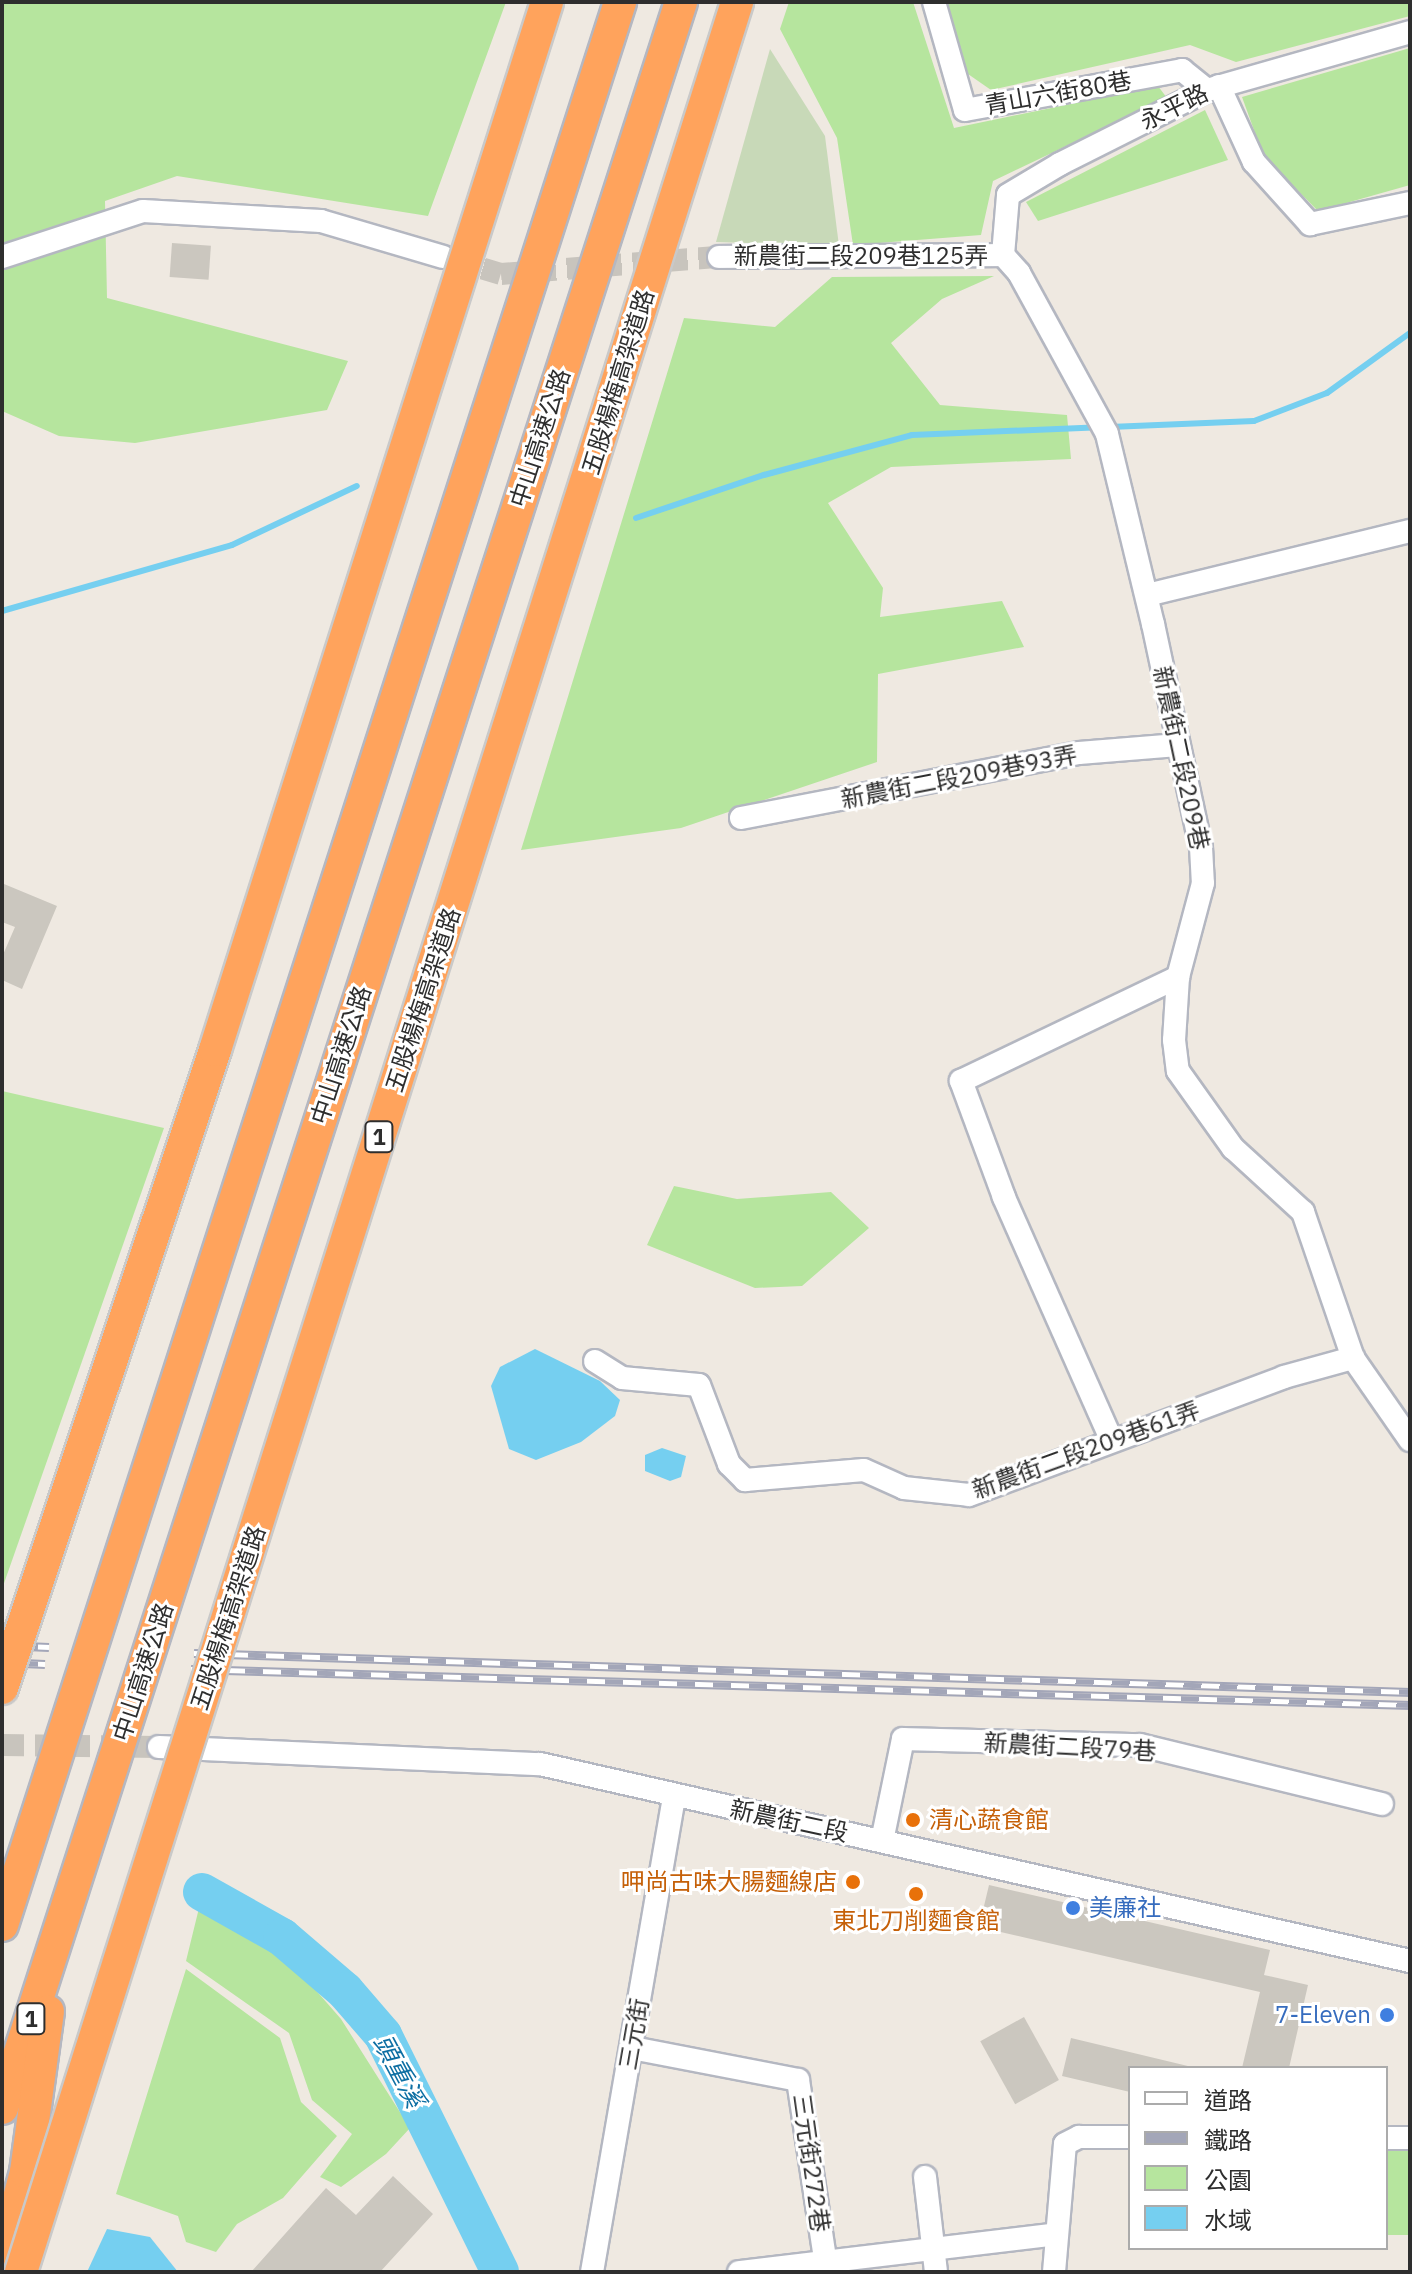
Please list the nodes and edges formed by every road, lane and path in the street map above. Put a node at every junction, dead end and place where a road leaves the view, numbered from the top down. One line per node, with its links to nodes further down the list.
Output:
1 (547, 2): 22 (highway, bridge)
2 (620, 2): 27 (highway)
3 (681, 2): 28 (highway, 中山高速公路 / 1)
4 (737, 2): 40 (highway, 五股楊梅高架道路 / 1, bridge)
5 (934, 2): 7 (street, 青山六街80巷)
6 (1410, 32): 7 (street, 永平路)
7 (1213, 88): 8 (street); 9 (street, 永平路)
8 (1410, 203)
9 (1003, 255): 12 (street, 新農街二段209巷125弄); 14 (street, 新農街二段209巷)
10 (2, 257): 11 (street)
11 (443, 257)
12 (719, 257)
13 (1410, 531): 14 (street)
14 (1147, 595): 15 (street, 新農街二段209巷)
15 (1178, 745): 16 (street, 新農街二段209巷93弄); 17 (street, 新農街二段209巷)
16 (741, 818)
17 (1178, 977): 18 (street, 新農街二段209巷); 20 (street)
18 (1353, 1358): 20 (street, 新農街二段209巷61弄); 21 (street, 新農街二段209巷)
19 (595, 1361): 20 (street, 新農街二段209巷61弄)
20 (1111, 1439)
21 (1410, 1440)
22 (2, 1688)
23 (159, 1747): 24 (street, 新農街二段)
24 (674, 1797): 26 (street, 新農街二段); 30 (street, 三元街)
25 (1382, 1804): 26 (street, 新農街二段79巷)
26 (882, 1841): 29 (street, 新農街二段)
27 (2, 1925)
28 (60, 1930): 31 (highway, 中山高速公路 / 1); 38 (highway)
29 (1410, 1961)
30 (632, 2048): 39 (street, 三元街272巷); 41 (street, 三元街)
31 (2, 2108)
32 (1128, 2137): 36 (street)
33 (1388, 2138): 34 (street)
34 (1410, 2138)
35 (925, 2177): 37 (street)
36 (1057, 2234): 37 (street); 44 (street)
37 (931, 2246): 39 (street); 43 (street)
38 (2, 2261)
39 (826, 2265): 42 (street)
40 (21, 2272)
41 (592, 2272)
42 (739, 2272)
43 (936, 2272)
44 (1054, 2272)

